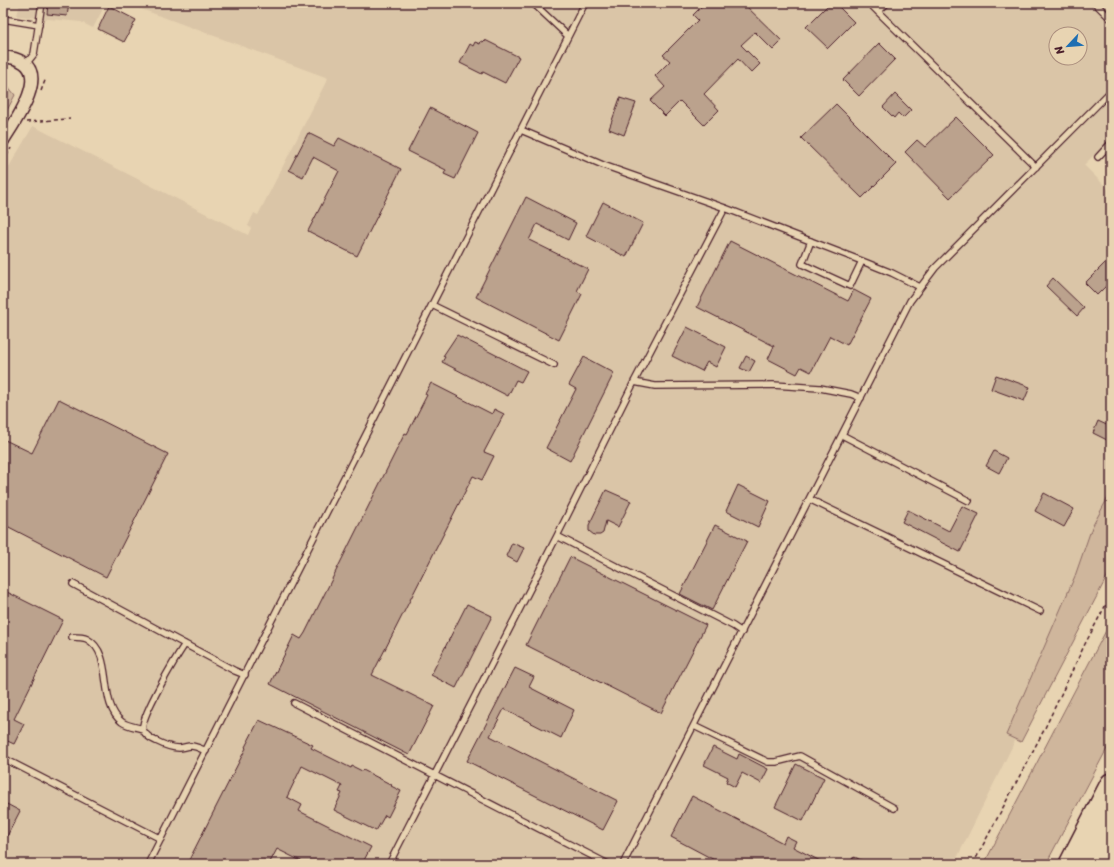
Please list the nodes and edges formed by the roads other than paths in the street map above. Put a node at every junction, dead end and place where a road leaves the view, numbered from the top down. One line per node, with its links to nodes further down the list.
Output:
1 (42, 3): 10 (lane)
2 (533, 3): 11 (lane)
3 (585, 3): 11 (lane)
4 (869, 3): 7 (lane)
5 (887, 3): 7 (lane)
6 (1095, 3): 9 (lane)
7 (878, 12): 19 (lane)
8 (3, 19): 10 (lane)
9 (1111, 19)
10 (39, 25): 13 (lane)
11 (568, 36): 15 (lane)
12 (3, 57): 13 (street)
13 (26, 64): 16 (street)
14 (1111, 91): 19 (lane)
15 (521, 130): 20 (lane); 24 (lane)
16 (3, 141)
17 (1111, 143): 18 (lane)
18 (1098, 157)
19 (1036, 167): 23 (lane)
20 (725, 208): 21 (lane); 26 (lane)
21 (811, 241): 22 (lane); 22 (lane)
22 (862, 261): 23 (lane)
23 (920, 287): 27 (lane)
24 (432, 305): 25 (lane); 37 (lane)
25 (554, 365)
26 (634, 382): 27 (lane); 31 (lane)
27 (861, 398): 28 (lane)
28 (842, 435): 29 (lane); 30 (lane)
29 (809, 499): 33 (lane); 34 (lane)
30 (969, 501)
31 (557, 536): 34 (lane); 43 (lane)
32 (73, 584): 36 (lane)
33 (1040, 611)
34 (742, 632): 39 (lane)
35 (72, 637): 40 (lane)
36 (185, 644): 37 (lane); 40 (lane)
37 (244, 675): 41 (lane)
38 (294, 703): 43 (lane)
39 (694, 726): 45 (lane); 51 (lane)
40 (143, 729): 41 (lane)
41 (206, 751): 47 (lane)
42 (3, 758): 47 (lane)
43 (434, 775): 49 (lane); 50 (lane)
44 (1111, 784): 52 (highway)
45 (894, 808)
46 (1111, 822): 53 (highway)
47 (161, 839): 48 (lane)
48 (148, 864)
49 (389, 864)
50 (608, 864)
51 (623, 864)
52 (1070, 864)
53 (1090, 864)

